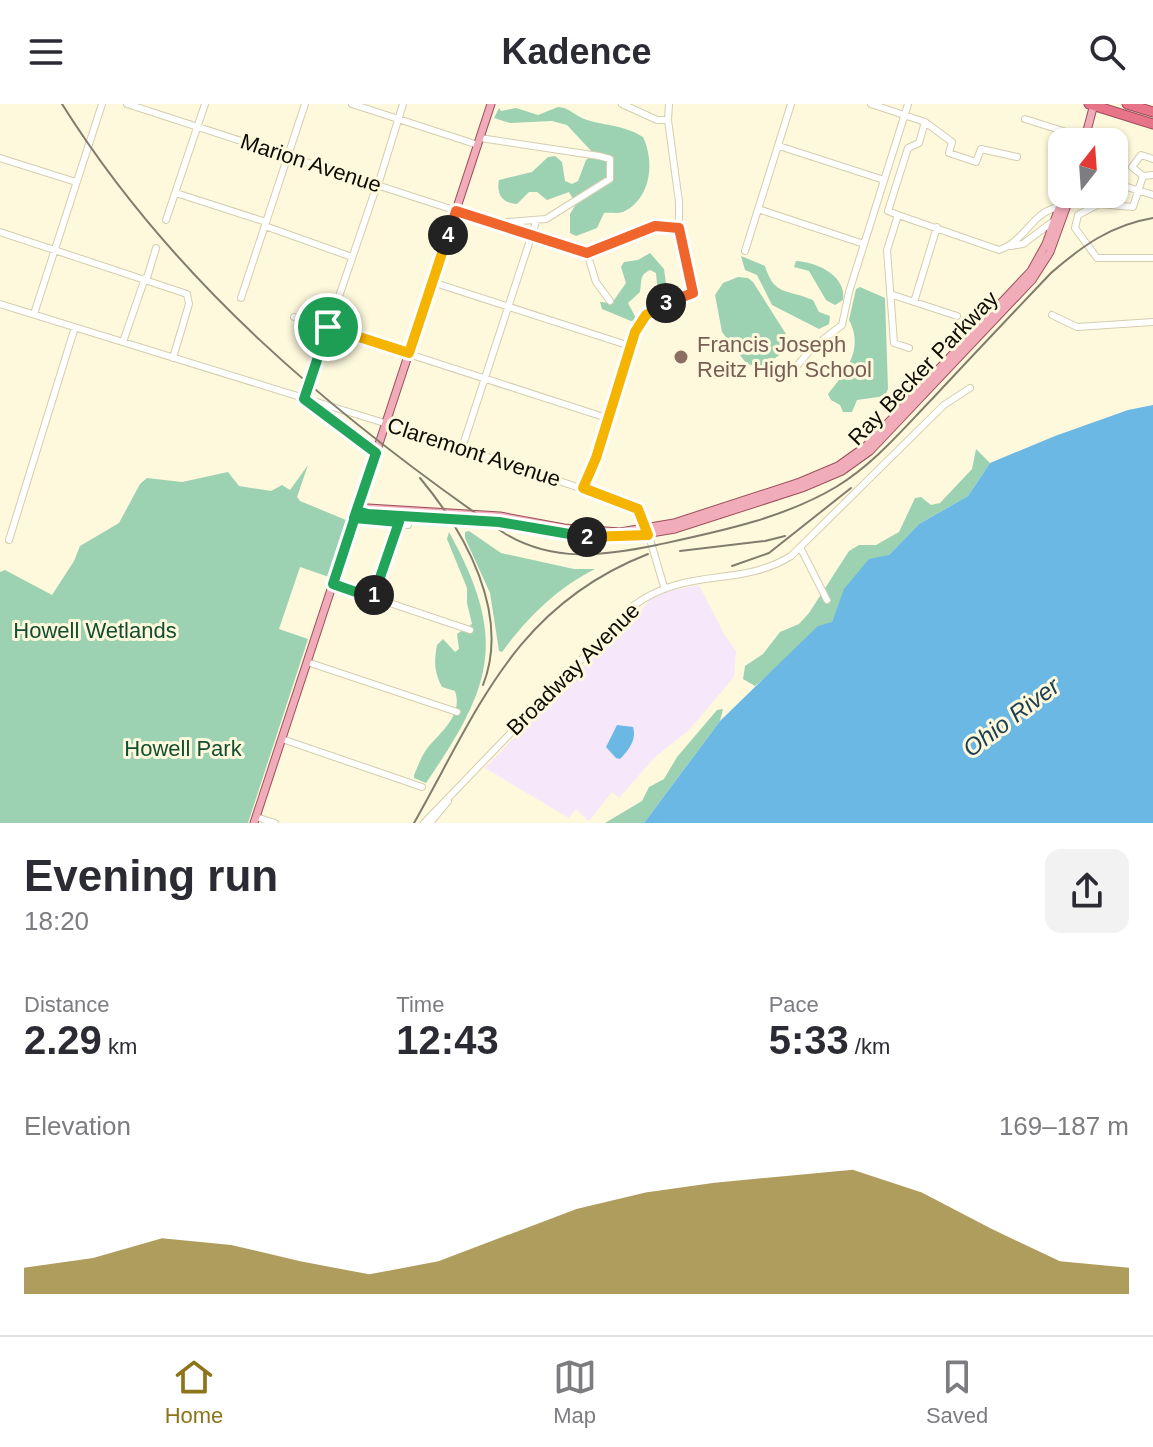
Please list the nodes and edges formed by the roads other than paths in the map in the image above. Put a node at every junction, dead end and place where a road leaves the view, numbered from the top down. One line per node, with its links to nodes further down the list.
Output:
1 (102, 104): 34 (street)
2 (127, 104): 22 (street, Marion Avenue)
3 (205, 104): 22 (street)
4 (305, 104): 27 (street)
5 (352, 104): 17 (street)
6 (403, 104): 17 (street)
7 (491, 104): 25 (main road)
8 (622, 104): 19 (street)
9 (669, 104): 19 (street)
10 (791, 104): 26 (street)
11 (871, 104): 16 (street)
12 (908, 104): 16 (street)
13 (1092, 104): 21 (highway); 24 (main road)
14 (1127, 104): 15 (highway)
15 (1153, 112)
16 (905, 115): 20 (street); 33 (street)
17 (398, 119): 25 (street); 35 (street)
18 (1025, 119): 23 (street)
19 (668, 120): 52 (street)
20 (925, 122): 28 (street); 45 (street)
21 (1153, 124)
22 (198, 127): 27 (street, Marion Avenue); 38 (street)
23 (1051, 128)
24 (1087, 128)
25 (479, 141): 44 (main road); 48 (street)
26 (779, 146): 33 (street); 43 (street)
27 (287, 156): 35 (street, Marion Avenue); 50 (street)
28 (1017, 157)
29 (0, 158): 34 (street)
30 (1153, 159): 32 (street)
31 (1153, 175): 32 (street)
32 (1143, 176): 37 (street)
33 (884, 180): 55 (street)
34 (76, 182): 58 (street)
35 (377, 185): 44 (street, Marion Avenue); 61 (street)
36 (1128, 187): 37 (street)
37 (1139, 191): 39 (street); 62 (street)
38 (176, 193): 46 (street); 50 (street)
39 (1153, 195)
40 (1056, 208): 56 (street)
41 (1059, 208): 47 (main road, Ray Becker Parkway)
42 (1066, 208): 95 (main road, Ray Becker Parkway)
43 (758, 209): 55 (street); 59 (street)
44 (456, 211): 49 (street, Marion Avenue); 64 (main road)
45 (898, 215): 51 (street); 65 (street)
46 (166, 220)
47 (1055, 220): 56 (street); 95 (main road, Ray Becker Parkway)
48 (536, 222): 49 (street, Marion Avenue); 54 (street)
49 (494, 223): 54 (street, Marion Avenue)
50 (266, 224): 61 (street); 66 (street)
51 (937, 227): 56 (street); 68 (street)
52 (679, 228): 60 (street); 79 (street)
53 (0, 232): 58 (street)
54 (531, 235): 60 (street, Marion Avenue); 70 (street)
55 (864, 244): 83 (street)
56 (1011, 246)
57 (156, 248): 63 (street)
58 (55, 249): 63 (street); 71 (street)
59 (745, 251)
60 (587, 253): 67 (street)
61 (352, 257): 77 (street)
62 (1153, 258)
63 (146, 278): 78 (street); 82 (street)
64 (432, 282): 70 (street); 81 (main road)
65 (890, 294): 68 (street); 80 (street)
66 (241, 298)
67 (610, 301)
68 (914, 302): 73 (street)
69 (0, 304): 71 (street, Claremont Avenue)
70 (508, 307): 79 (street); 84 (street)
71 (34, 314): 76 (street, Claremont Avenue)
72 (1052, 315): 75 (street)
73 (957, 316)
74 (294, 317): 77 (street)
75 (1153, 322)
76 (75, 327): 78 (street, Claremont Avenue); 96 (street)
77 (328, 327): 81 (street); 86 (street)
78 (123, 342): 82 (street, Claremont Avenue)
79 (630, 346): 87 (street)
80 (909, 348)
81 (409, 353): 84 (street); 88 (main road)
82 (173, 358): 86 (street, Claremont Avenue)
83 (795, 368)
84 (485, 378): 87 (street); 89 (street)
85 (970, 388): 97 (street, Broadway Avenue)
86 (307, 400): 88 (street, Claremont Avenue); 90 (street)
87 (607, 418): 91 (street)
88 (386, 423): 89 (street, Claremont Avenue); 90 (main road)
89 (462, 448): 91 (street, Claremont Avenue)
90 (376, 453): 92 (main road)
91 (583, 488): 95 (street, Claremont Avenue)
92 (356, 514): 93 (street); 95 (main road, Ray Becker Parkway); 98 (main road)
93 (399, 522): 94 (street); 100 (street)
94 (408, 525)
95 (647, 532): 99 (street, Claremont Avenue)
96 (9, 540)
97 (801, 549): 99 (street, Broadway Avenue); 101 (street)
98 (333, 584): 100 (street); 103 (main road)
99 (664, 586): 109 (street, Broadway Avenue)
100 (373, 598): 102 (street)
101 (827, 600)
102 (470, 630)
103 (307, 662): 104 (street); 105 (main road)
104 (457, 712)
105 (282, 739): 106 (street); 107 (main road)
106 (422, 787)
107 (255, 820): 108 (street)
108 (275, 823)
109 (427, 823)

